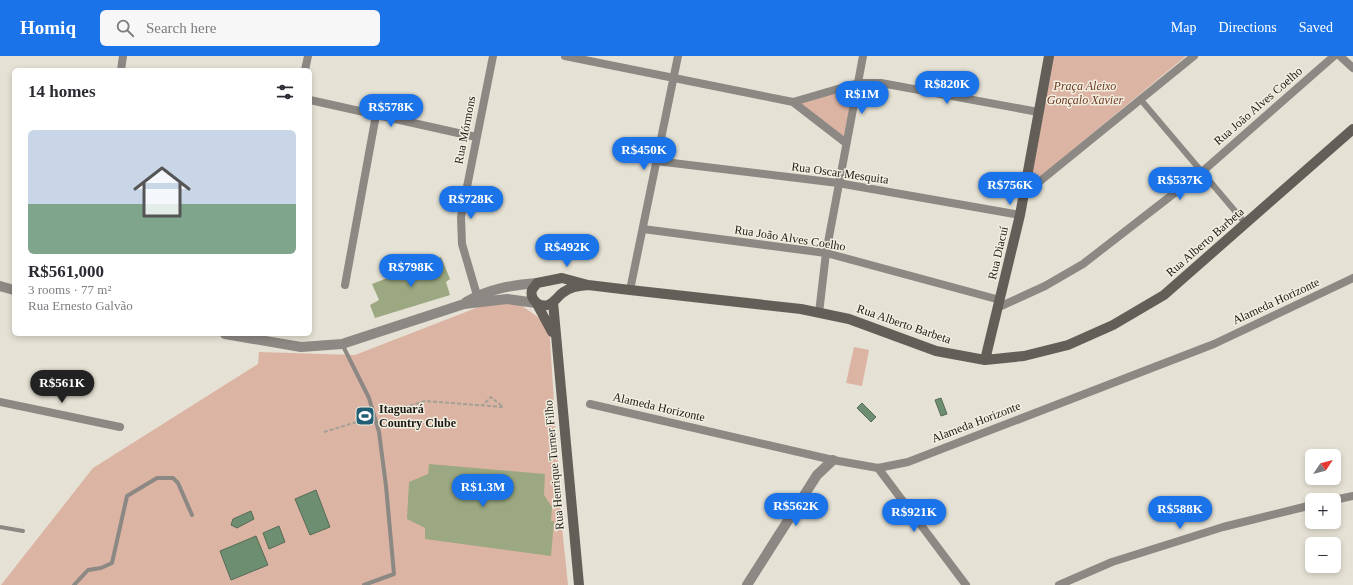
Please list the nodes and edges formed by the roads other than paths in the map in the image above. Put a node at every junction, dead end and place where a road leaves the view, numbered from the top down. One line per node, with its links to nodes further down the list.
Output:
1 (124, 56): 11 (street)
2 (308, 56): 12 (street)
3 (492, 56): 22 (street, Rua Mórmons)
4 (565, 56): 14 (street)
5 (678, 56): 14 (street)
6 (863, 56): 15 (street)
7 (1049, 56): 19 (main road, Rua Diacuí)
8 (1194, 56): 17 (street)
9 (1334, 56): 25 (street, Rua João Alves Coelho)
10 (1340, 56): 13 (street)
11 (121, 68)
12 (305, 68)
13 (1353, 68)
14 (673, 78): 18 (street); 24 (street)
15 (858, 83): 18 (street); 19 (street); 23 (street)
16 (312, 100): 20 (street)
17 (1141, 100): 25 (street); 27 (street)
18 (793, 102): 23 (street)
19 (1038, 112): 27 (main road, Rua Diacuí)
20 (376, 115): 22 (street); 34 (street)
21 (1353, 130): 29 (main road, Rua Alberto Barbeta)
22 (476, 137): 39 (street, Rua Mórmons)
23 (846, 143): 26 (street)
24 (656, 161): 26 (street, Rua Oscar Mesquita); 30 (street)
25 (1202, 171): 29 (street); 42 (street, Rua João Alves Coelho)
26 (838, 184): 28 (street, Rua Oscar Mesquita); 31 (street)
27 (1023, 195): 28 (main road, Rua Diacuí)
28 (1020, 215): 42 (main road, Rua Diacuí)
29 (1246, 224): 47 (main road, Rua Alberto Barbeta)
30 (642, 229): 31 (street, Rua João Alves Coelho); 38 (street)
31 (826, 253): 42 (street, Rua João Alves Coelho); 43 (street)
32 (1353, 278): 52 (street, Alameda Horizonte)
33 (541, 282): 35 (main road); 39 (street); 40 (main road); 41 (main road)
34 (345, 285)
35 (588, 285): 38 (main road, Rua Alberto Barbeta); 40 (main road)
36 (0, 286): 37 (street)
37 (12, 289)
38 (630, 290): 43 (main road, Rua Alberto Barbeta)
39 (479, 299): 41 (street); 46 (street)
40 (553, 302): 41 (main road); 45 (main road)
41 (537, 303): 45 (main road)
42 (1000, 303): 47 (main road, Rua Diacuí)
43 (819, 313): 47 (main road, Rua Alberto Barbeta)
44 (252, 337): 46 (street)
45 (556, 342): 61 (main road, Rua Henrique Turner Filho)
46 (342, 344): 60 (lane)
47 (985, 360)
48 (0, 402): 50 (street)
49 (590, 404): 51 (street, Alameda Horizonte)
50 (120, 426)
51 (834, 460): 52 (street, Alameda Horizonte); 62 (street)
52 (878, 468): 63 (street)
53 (1353, 496): 54 (street)
54 (1341, 499)
55 (1305, 507): 64 (street)
56 (192, 515): 59 (lane)
57 (0, 527): 58 (lane)
58 (23, 531)
59 (74, 585)
60 (364, 585)
61 (579, 585)
62 (747, 585)
63 (966, 585)
64 (1060, 585)

